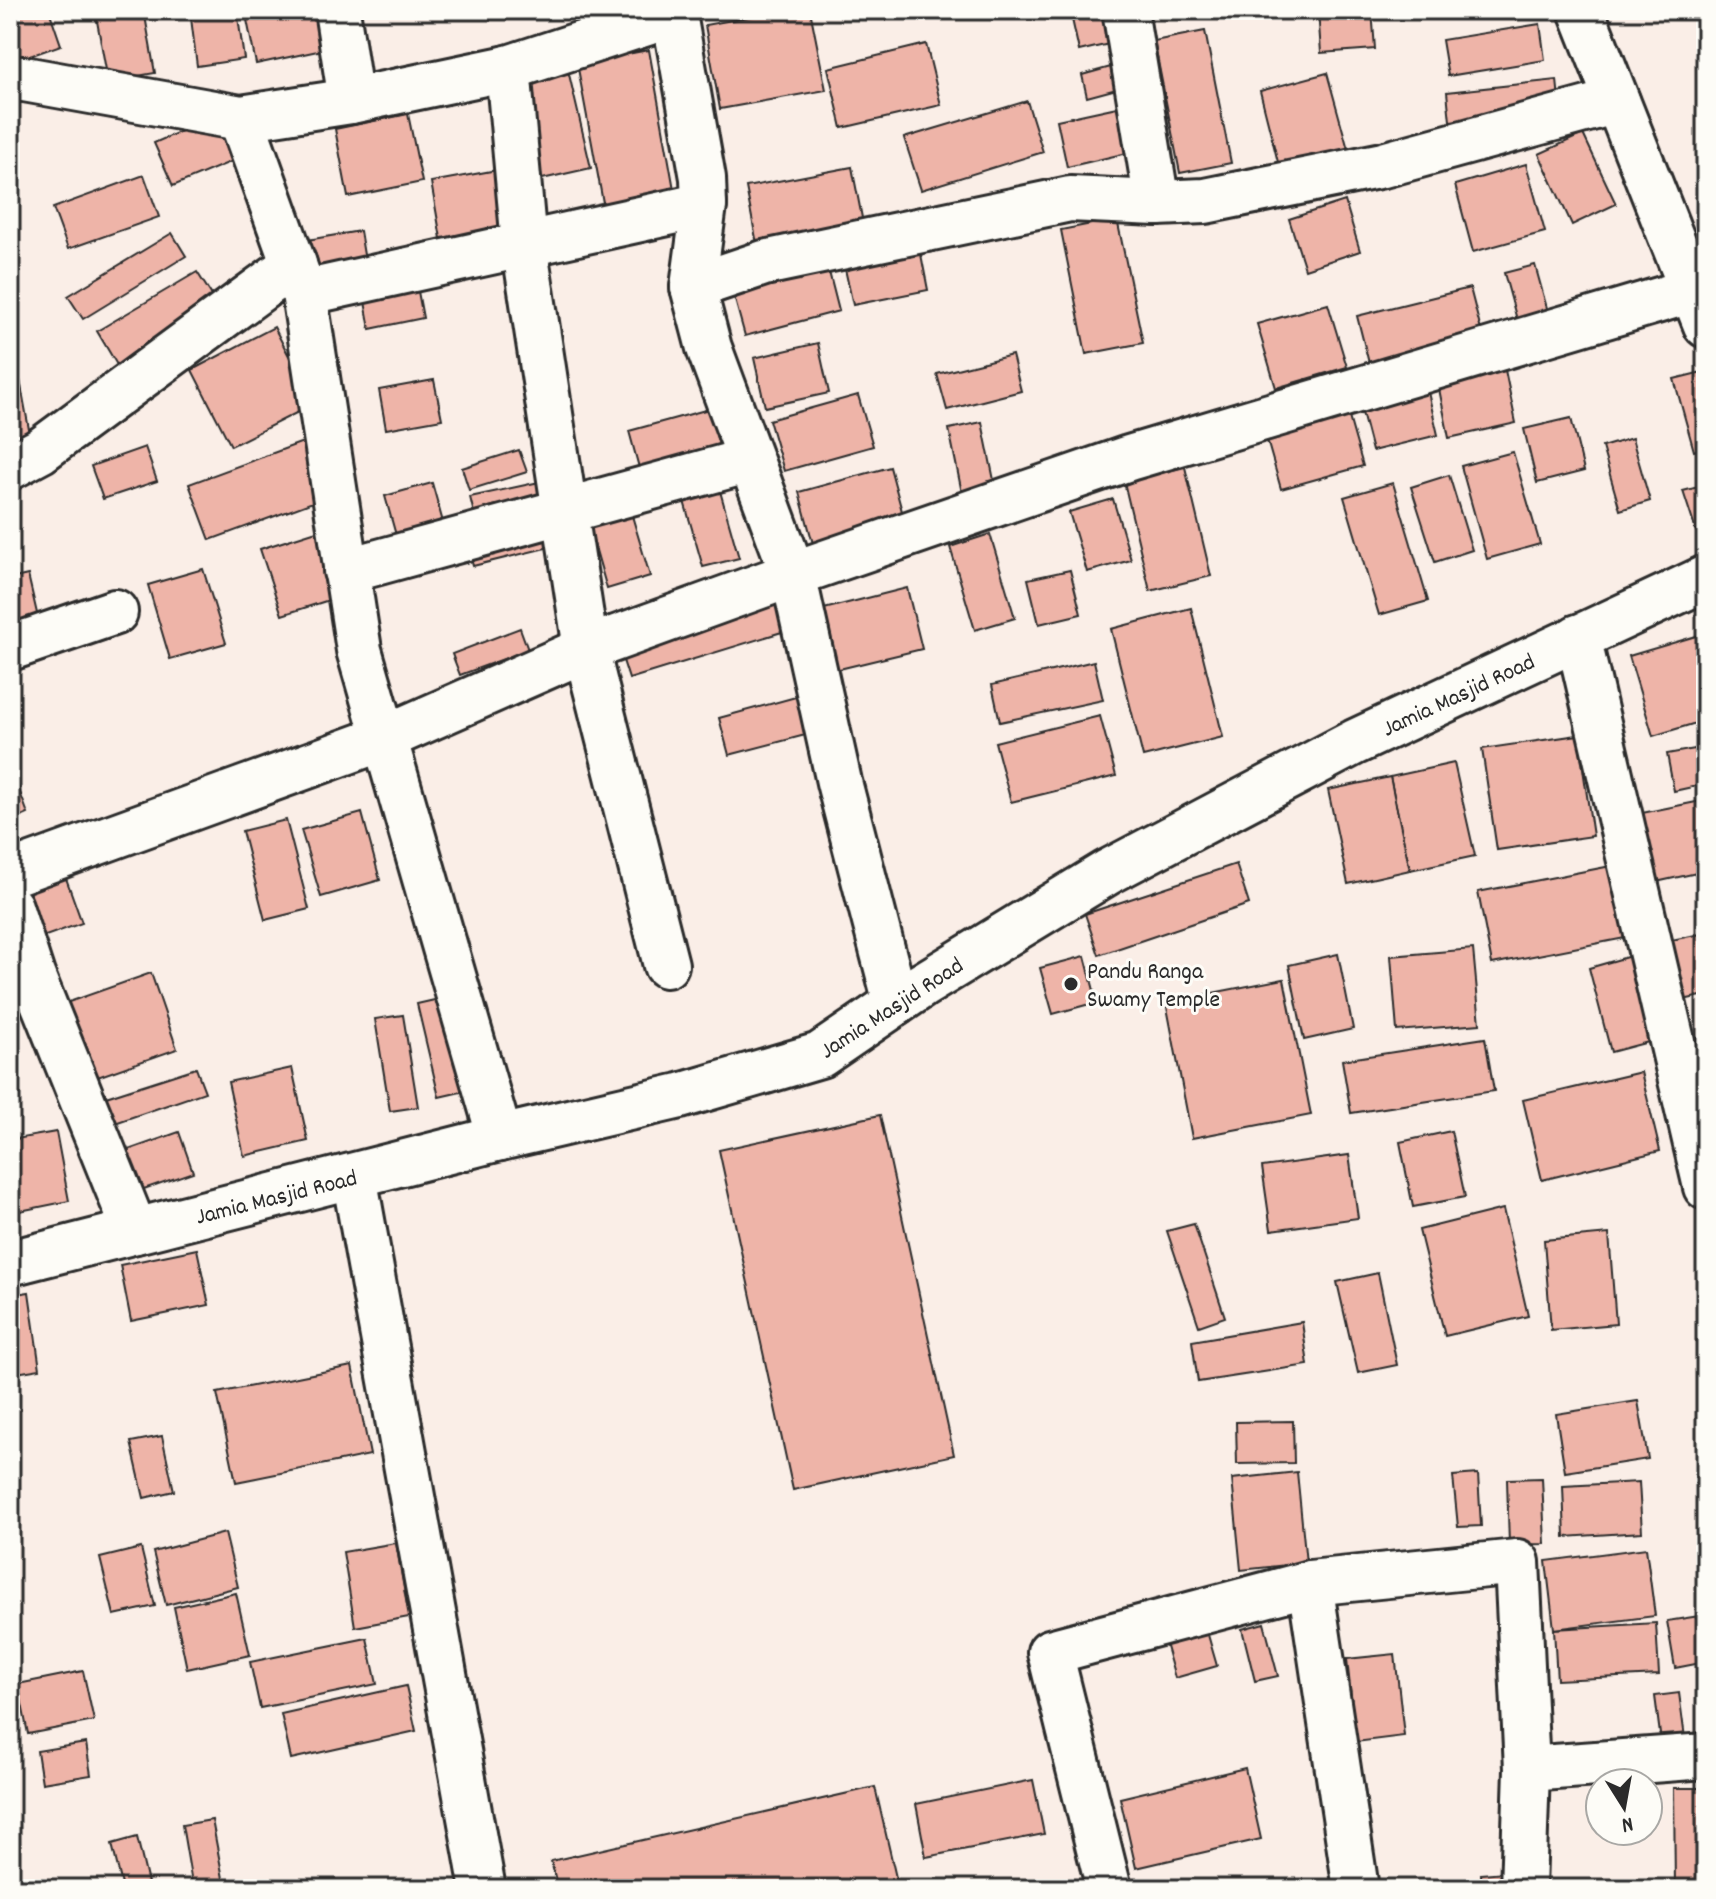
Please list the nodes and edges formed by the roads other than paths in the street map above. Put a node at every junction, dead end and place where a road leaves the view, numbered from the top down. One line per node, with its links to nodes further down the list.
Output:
1 (337, 10): 7 (street)
2 (1125, 10): 10 (street)
3 (1581, 10): 8 (street)
4 (678, 11): 5 (street); 11 (street)
5 (508, 68): 7 (street); 12 (street)
6 (10, 79): 9 (street)
7 (351, 101): 9 (street)
8 (1617, 101): 10 (street); 15 (street)
9 (241, 118): 13 (street)
10 (1157, 203): 14 (street)
11 (704, 205): 12 (street); 14 (street)
12 (524, 244): 13 (street); 18 (street)
13 (299, 279): 17 (street); 19 (street)
14 (693, 287): 16 (street)
15 (1699, 308): 20 (street)
16 (750, 460): 18 (street); 20 (street)
17 (10, 467)
18 (565, 511): 19 (street); 25 (street)
19 (346, 571): 26 (street)
20 (793, 574): 25 (street); 31 (street)
21 (1706, 578): 23 (street, Jamia Masjid Road)
22 (115, 612): 24 (street)
23 (1578, 637): 31 (street, Jamia Masjid Road); 34 (street)
24 (10, 648)
25 (586, 649): 26 (street); 29 (street)
26 (384, 738): 27 (street); 32 (street)
27 (10, 874)
28 (10, 907): 30 (street)
29 (666, 965)
30 (21, 976): 35 (street)
31 (896, 1003): 32 (street, Jamia Masjid Road)
32 (500, 1138): 33 (street, Jamia Masjid Road)
33 (354, 1176): 35 (street, Jamia Masjid Road); 41 (street)
34 (1706, 1187)
35 (135, 1231): 36 (street, Jamia Masjid Road)
36 (10, 1263)
37 (1310, 1583): 39 (street); 40 (street); 42 (street)
38 (1706, 1756): 39 (street)
39 (1527, 1769): 43 (street)
40 (1103, 1888)
41 (483, 1889)
42 (1356, 1889)
43 (1523, 1889)

